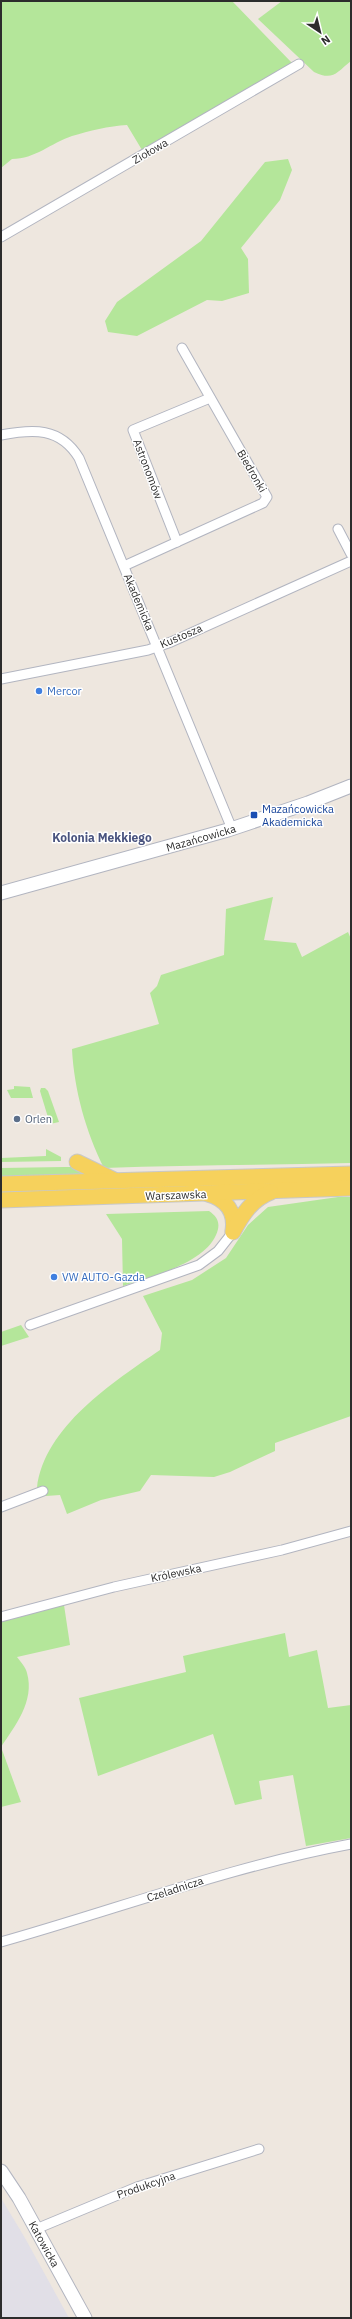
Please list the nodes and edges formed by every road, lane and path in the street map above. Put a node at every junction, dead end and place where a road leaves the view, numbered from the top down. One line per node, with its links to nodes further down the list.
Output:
1 (299, 64): 2 (street, Ziołowa)
2 (1, 238)
3 (182, 348): 4 (street, Biedronki)
4 (210, 398): 7 (street, Astronomów); 7 (street, Biedronki)
5 (1, 435): 10 (street, Akademicka)
6 (338, 529): 8 (street)
7 (177, 542): 10 (street, Biedronki)
8 (351, 554)
9 (351, 560): 11 (street, Kustosza)
10 (124, 566): 11 (street, Akademicka)
11 (158, 646): 12 (street, Kustosza); 14 (street, Akademicka)
12 (1, 678)
13 (351, 786): 14 (street, Mazańcowicka)
14 (232, 828): 15 (street, Mazańcowicka)
15 (1, 893)
16 (77, 1162): 18 (main road)
17 (351, 1174): 18 (main road, Warszawska)
18 (121, 1182): 19 (main road, Warszawska)
19 (1, 1184)
20 (351, 1188): 21 (main road, Warszawska)
21 (274, 1191): 22 (main road, Warszawska); 24 (main road)
22 (201, 1194): 23 (main road, Warszawska); 24 (main road)
23 (1, 1200)
24 (233, 1232): 25 (street)
25 (30, 1325)
26 (43, 1491): 27 (street)
27 (1, 1507)
28 (351, 1531): 29 (street, Królewska)
29 (1, 1617)
30 (351, 1844): 31 (street, Czeladnicza)
31 (1, 1942)
32 (259, 2149): 34 (street, Produkcyjna)
33 (1, 2171): 34 (street, Katowicka)
34 (36, 2229): 35 (street, Katowicka)
35 (85, 2318)

